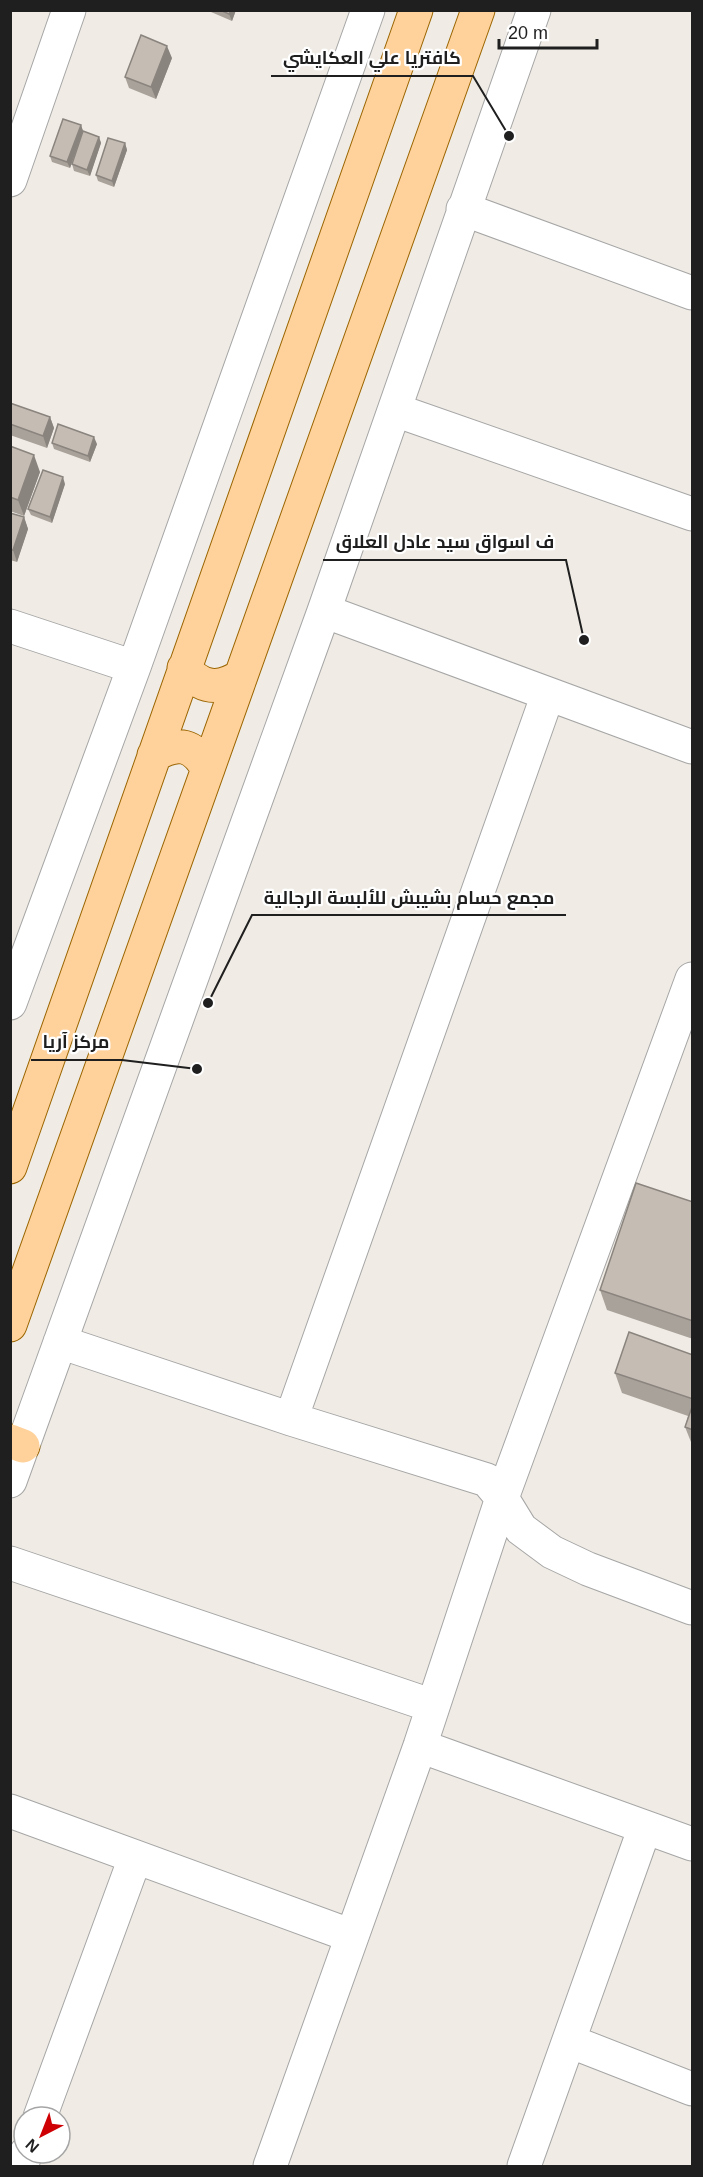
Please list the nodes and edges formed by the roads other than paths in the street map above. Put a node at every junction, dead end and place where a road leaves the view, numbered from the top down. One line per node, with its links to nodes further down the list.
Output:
1 (69, 10): 6 (street)
2 (368, 10): 14 (street)
3 (416, 10): 15 (main road)
4 (478, 10): 16 (main road)
5 (534, 10): 8 (street)
6 (19, 133): 7 (street)
7 (10, 180)
8 (463, 209): 9 (street); 10 (street)
9 (693, 293)
10 (395, 410): 11 (street); 12 (street)
11 (693, 514)
12 (324, 611): 17 (street); 26 (street)
13 (10, 626): 14 (street)
14 (134, 667): 21 (street)
15 (184, 668): 16 (main road); 19 (main road)
16 (241, 676): 20 (main road)
17 (548, 694): 18 (street); 27 (street)
18 (693, 747)
19 (154, 755): 20 (main road); 24 (main road)
20 (208, 768): 25 (main road)
21 (24, 920): 23 (street)
22 (693, 979): 30 (street)
23 (10, 1002)
24 (10, 1167)
25 (10, 1325)
26 (60, 1342): 27 (street); 28 (street)
27 (291, 1419): 30 (street)
28 (17, 1443): 29 (street)
29 (10, 1481)
30 (502, 1498): 32 (street); 33 (street)
31 (10, 1563): 33 (street)
32 (693, 1608)
33 (434, 1706): 34 (street)
34 (420, 1746): 36 (street); 39 (street)
35 (10, 1811): 38 (street)
36 (645, 1827): 37 (street); 40 (street)
37 (693, 1844)
38 (135, 1858): 39 (street); 42 (street)
39 (352, 1936): 43 (street)
40 (569, 2041): 41 (street); 44 (street)
41 (693, 2089)
42 (44, 2105)
43 (270, 2166)
44 (524, 2166)

